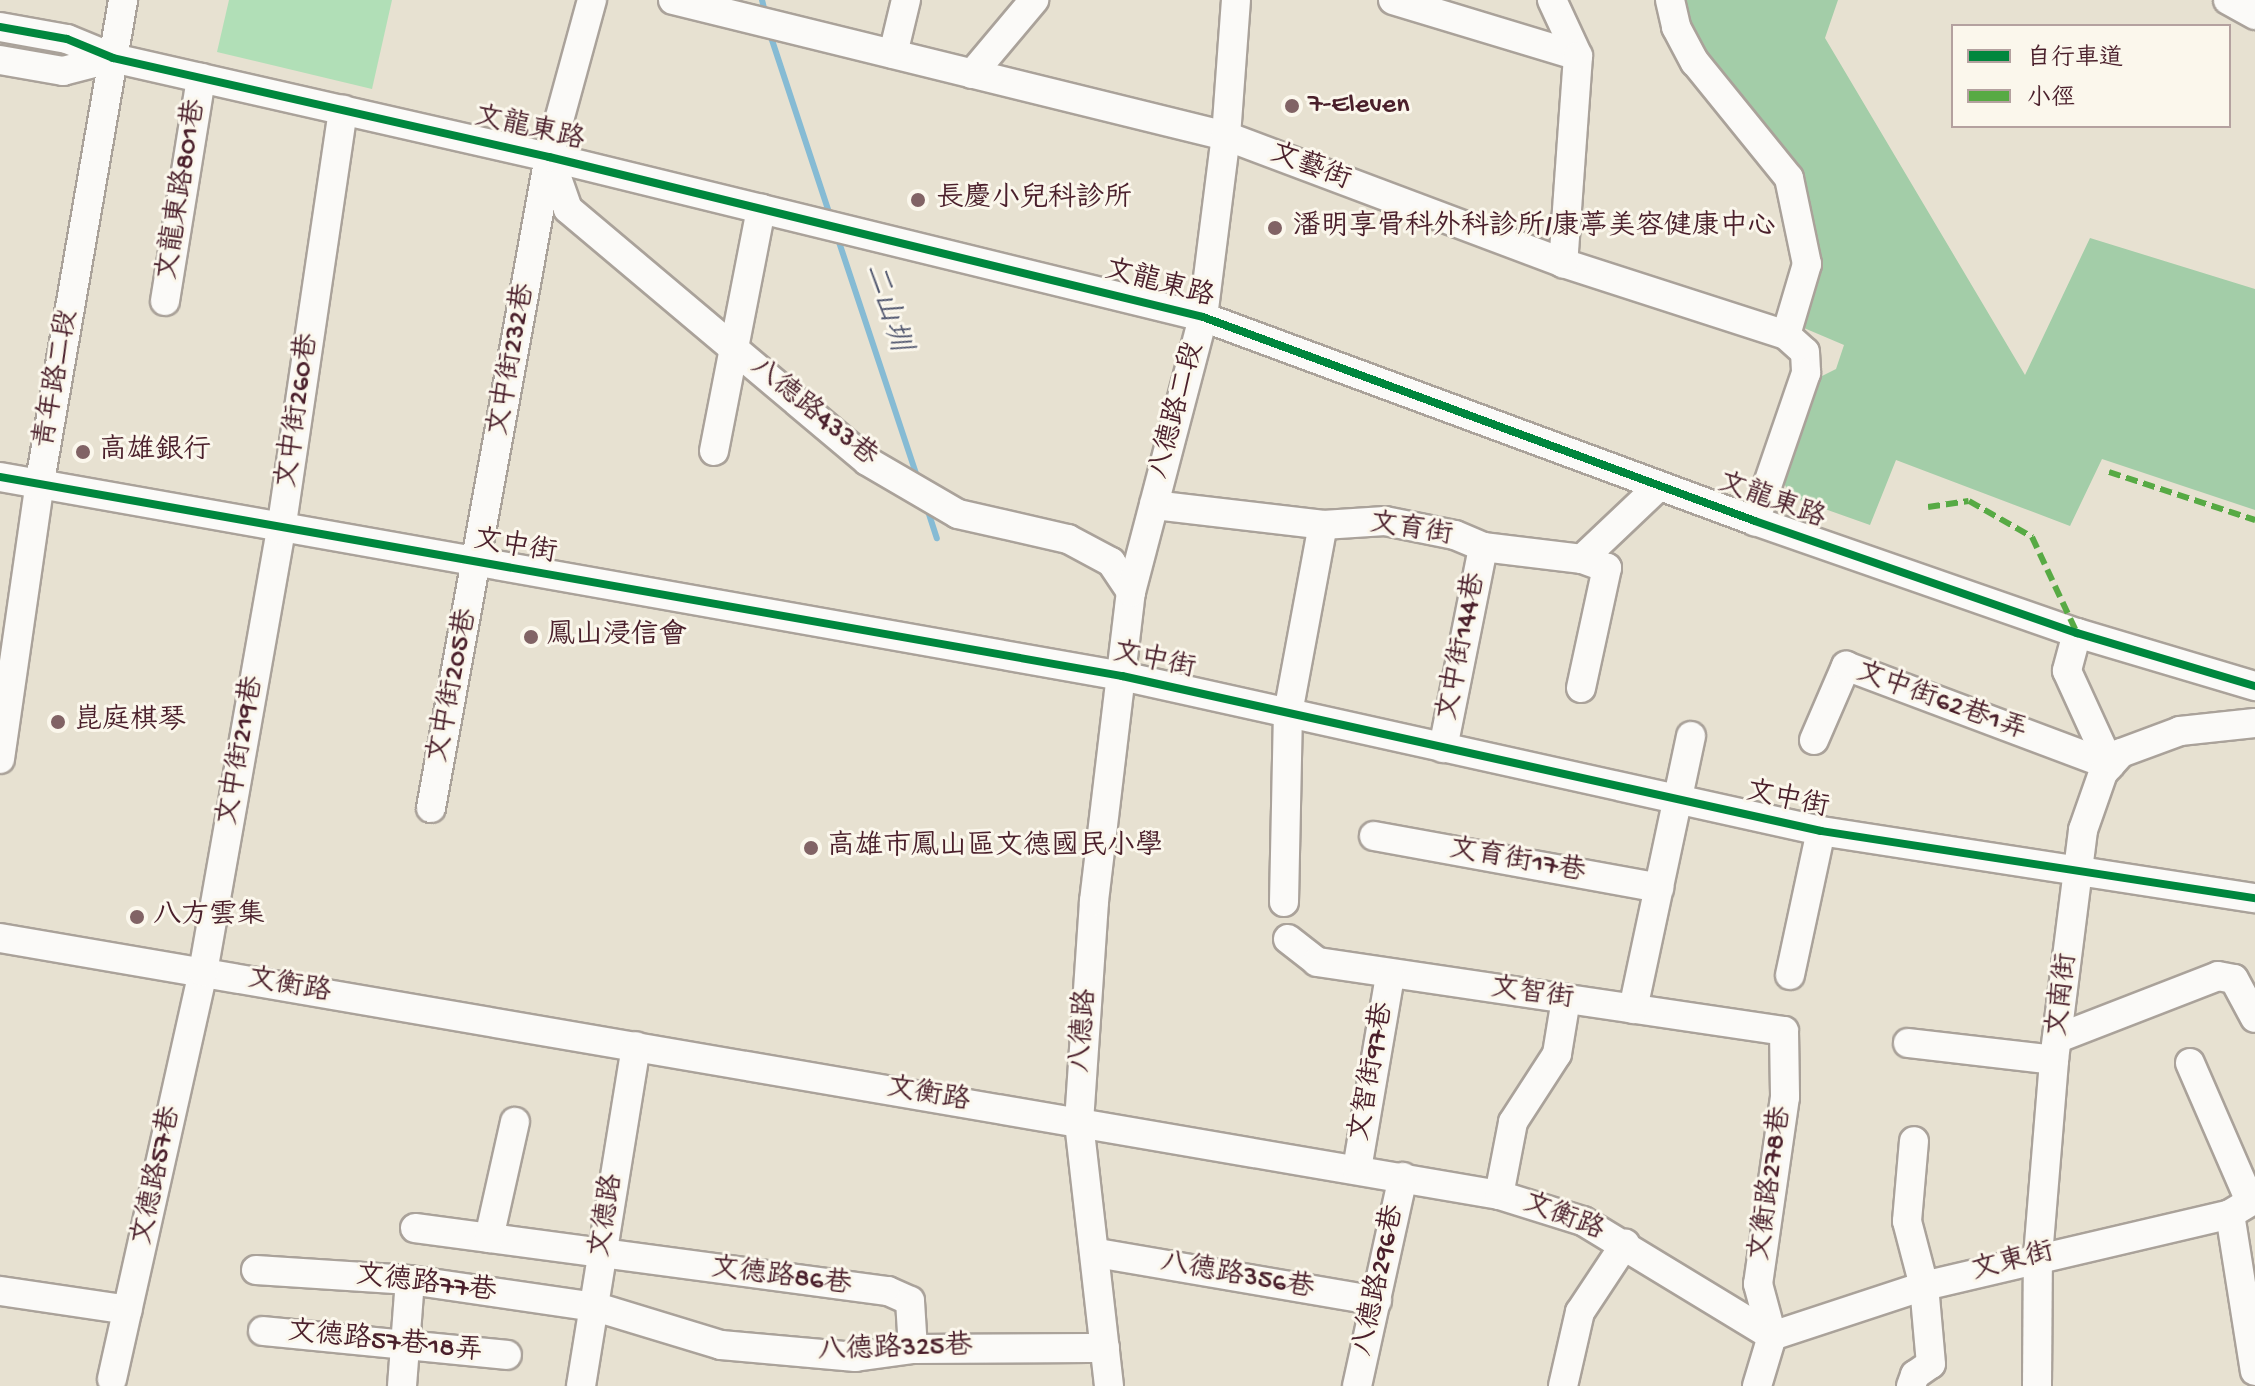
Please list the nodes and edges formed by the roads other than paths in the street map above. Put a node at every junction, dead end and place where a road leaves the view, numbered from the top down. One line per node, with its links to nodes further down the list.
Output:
1 (123, 0): 15 (street, 青年路二段)
2 (592, 0): 21 (street, 文中街232巷)
3 (673, 0): 13 (street, 文藝街)
4 (906, 0): 13 (street)
5 (1034, 0): 17 (street)
6 (1236, 0): 20 (street, 八德路二段)
7 (1393, 0): 14 (street)
8 (1552, 0): 14 (street)
9 (1670, 0): 26 (street)
10 (2228, 0): 11 (street)
11 (2255, 15)
12 (0, 27): 15 (street, 文龍東路)
13 (893, 54): 17 (street, 文藝街)
14 (1578, 56): 23 (street)
15 (113, 58): 16 (street); 18 (street, 文龍東路); 31 (street, 青年路二段)
16 (0, 60)
17 (972, 74): 20 (street, 文藝街)
18 (201, 78): 19 (street, 文龍東路); 24 (street, 文龍東路801巷)
19 (343, 110): 21 (street, 文龍東路); 35 (street, 文中街260巷)
20 (1226, 136): 23 (street, 文藝街); 25 (street, 八德路二段)
21 (549, 157): 22 (street, 文龍東路); 27 (street, 八德路433巷); 38 (street, 文中街232巷)
22 (761, 209): 25 (street, 文龍東路); 27 (street)
23 (1563, 263): 26 (street, 文藝街)
24 (165, 301)
25 (1203, 317): 30 (street, 文龍東路); 32 (street, 八德路二段)
26 (1786, 335): 33 (street)
27 (734, 349): 28 (street); 39 (street, 八德路433巷)
28 (714, 451)
29 (0, 477): 31 (street, 文中街)
30 (1659, 486): 33 (street, 文龍東路); 37 (street)
31 (39, 487): 35 (street, 文中街); 49 (street, 青年路二段)
32 (1154, 505): 34 (street, 文育街); 39 (street, 八德路二段)
33 (1755, 521): 40 (street, 文龍東路)
34 (1323, 525): 36 (street, 文育街); 44 (street)
35 (281, 530): 38 (street, 文中街); 61 (street, 文中街219巷)
36 (1483, 547): 37 (street, 文育街); 48 (street, 文中街144巷)
37 (1582, 559): 43 (street)
38 (477, 564): 41 (street, 文中街); 52 (street, 文中街205巷)
39 (1131, 592): 41 (street, 八德路二段)
40 (2077, 633): 42 (street, 文龍東路); 50 (street)
41 (1122, 676): 44 (street, 文中街); 73 (street, 八德路)
42 (2255, 686)
43 (1581, 688)
44 (1288, 713): 48 (street, 文中街); 58 (street)
45 (2255, 723): 50 (street)
46 (1691, 736): 51 (street)
47 (1814, 740): 50 (street, 文中街62巷1弄)
48 (1443, 748): 51 (street, 文中街)
49 (0, 759)
50 (2110, 765): 55 (street, 文南街)
51 (1678, 800): 53 (street, 文中街); 56 (street)
52 (431, 808)
53 (1821, 831): 55 (street, 文中街); 63 (street)
54 (1374, 836): 56 (street, 文育街17巷)
55 (2077, 873): 57 (street, 文中街); 70 (street, 文南街)
56 (1659, 888): 65 (street)
57 (2255, 898)
58 (1284, 902)
59 (0, 938): 61 (street, 文衡路)
60 (1288, 939): 62 (street, 文智街)
61 (203, 972): 69 (street, 文衡路); 91 (street, 文德路57巷)
62 (1390, 975): 64 (street, 文智街); 75 (street, 文智街97巷)
63 (1790, 975)
64 (1566, 999): 65 (street, 文智街); 77 (street)
65 (1633, 1009): 67 (street, 文智街)
66 (2255, 1018): 70 (street)
67 (1784, 1031): 93 (street, 文衡路278巷)
68 (1908, 1043): 70 (street)
69 (636, 1046): 73 (street, 文衡路); 83 (street, 文德路)
70 (2058, 1048): 84 (street, 文南街)
71 (2190, 1063): 78 (street)
72 (515, 1122): 80 (street)
73 (1079, 1122): 75 (street, 文衡路); 82 (street, 八德路)
74 (1914, 1141): 87 (street)
75 (1357, 1169): 76 (street, 文衡路)
76 (1403, 1177): 77 (street, 文衡路); 89 (street, 八德路296巷)
77 (1499, 1195): 81 (street, 文衡路)
78 (2245, 1204): 84 (street, 文東街); 98 (street)
79 (415, 1228): 80 (street, 文德路77巷)
80 (489, 1238): 83 (street, 文德路77巷)
81 (1625, 1244): 93 (street, 文衡路); 104 (street)
82 (1097, 1253): 89 (street, 八德路356巷); 95 (street, 八德路)
83 (601, 1255): 90 (street, 文德路); 96 (street, 文德路86巷)
84 (2038, 1256): 87 (street, 文東街); 107 (street, 文南街)
85 (256, 1270): 86 (street, 文德路77巷)
86 (410, 1280): 90 (street, 文德路77巷); 94 (street)
87 (1924, 1286): 93 (street, 文東街); 106 (street)
88 (0, 1291): 91 (street)
89 (1377, 1301): 103 (street, 八德路296巷)
90 (596, 1307): 96 (street, 八德路325巷); 101 (street, 文德路)
91 (128, 1310): 99 (street, 文德路57巷)
92 (263, 1331): 94 (street, 文德路57巷18弄)
93 (1772, 1336): 105 (street)
94 (405, 1345): 97 (street, 文德路57巷18弄); 100 (street)
95 (1105, 1348): 96 (street, 八德路325巷); 102 (street, 八德路)
96 (913, 1349)
97 (507, 1355)
98 (2255, 1371)
99 (112, 1379)
100 (402, 1386)
101 (581, 1386)
102 (1109, 1386)
103 (1357, 1386)
104 (1563, 1386)
105 (1757, 1386)
106 (1911, 1386)
107 (2037, 1386)

